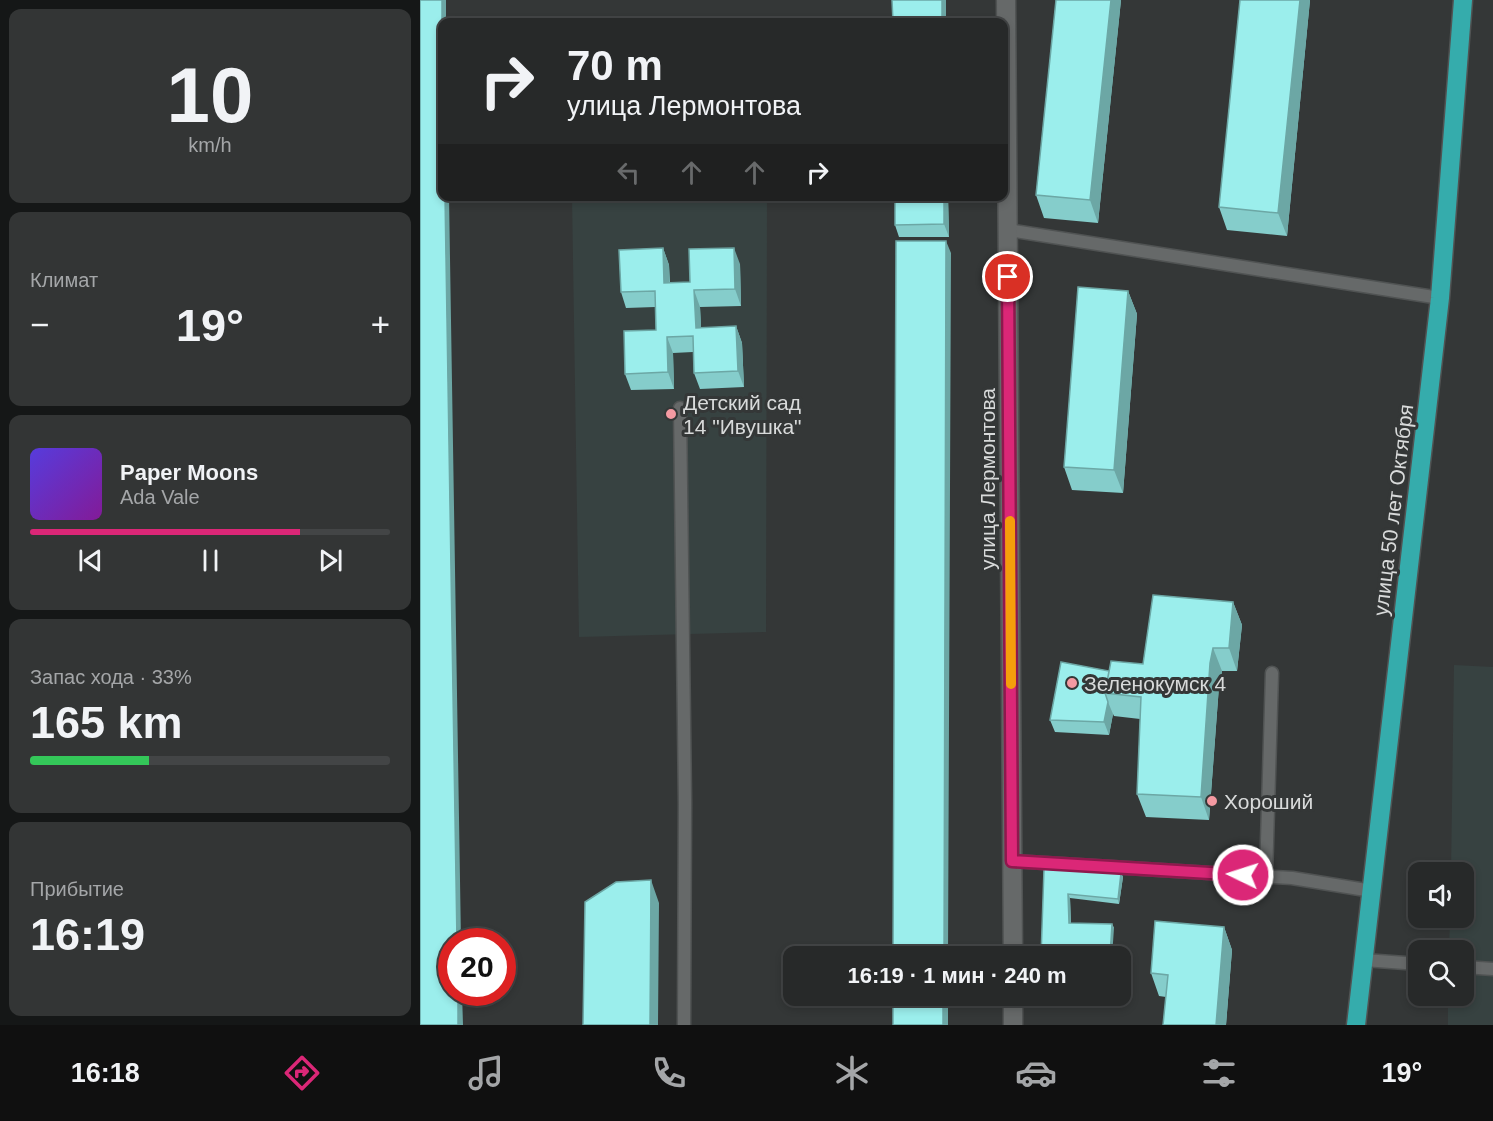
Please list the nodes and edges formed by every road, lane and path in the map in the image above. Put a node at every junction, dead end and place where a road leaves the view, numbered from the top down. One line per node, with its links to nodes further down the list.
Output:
1 (1006, 0): 3 (street, улица Лермонтова)
2 (1463, 0): 6 (highway, улица 50 лет Октября)
3 (1006, 18)
4 (1008, 201): 5 (street, улица Лермонтова)
5 (1008, 230): 6 (lane); 9 (street, улица Лермонтова)
6 (1440, 298): 11 (highway, улица 50 лет Октября)
7 (680, 408): 18 (lane)
8 (1272, 673): 10 (lane)
9 (1012, 861): 10 (lane); 12 (street, улица Лермонтова)
10 (1266, 876): 11 (lane)
11 (1372, 891): 13 (highway, улица 50 лет Октября)
12 (1013, 946)
13 (1364, 960): 14 (lane); 20 (highway, улица 50 лет Октября)
14 (1408, 963)
15 (1474, 968): 16 (lane)
16 (1493, 969)
17 (1013, 1006): 19 (street)
18 (684, 1025)
19 (1013, 1025)
20 (1356, 1025)

